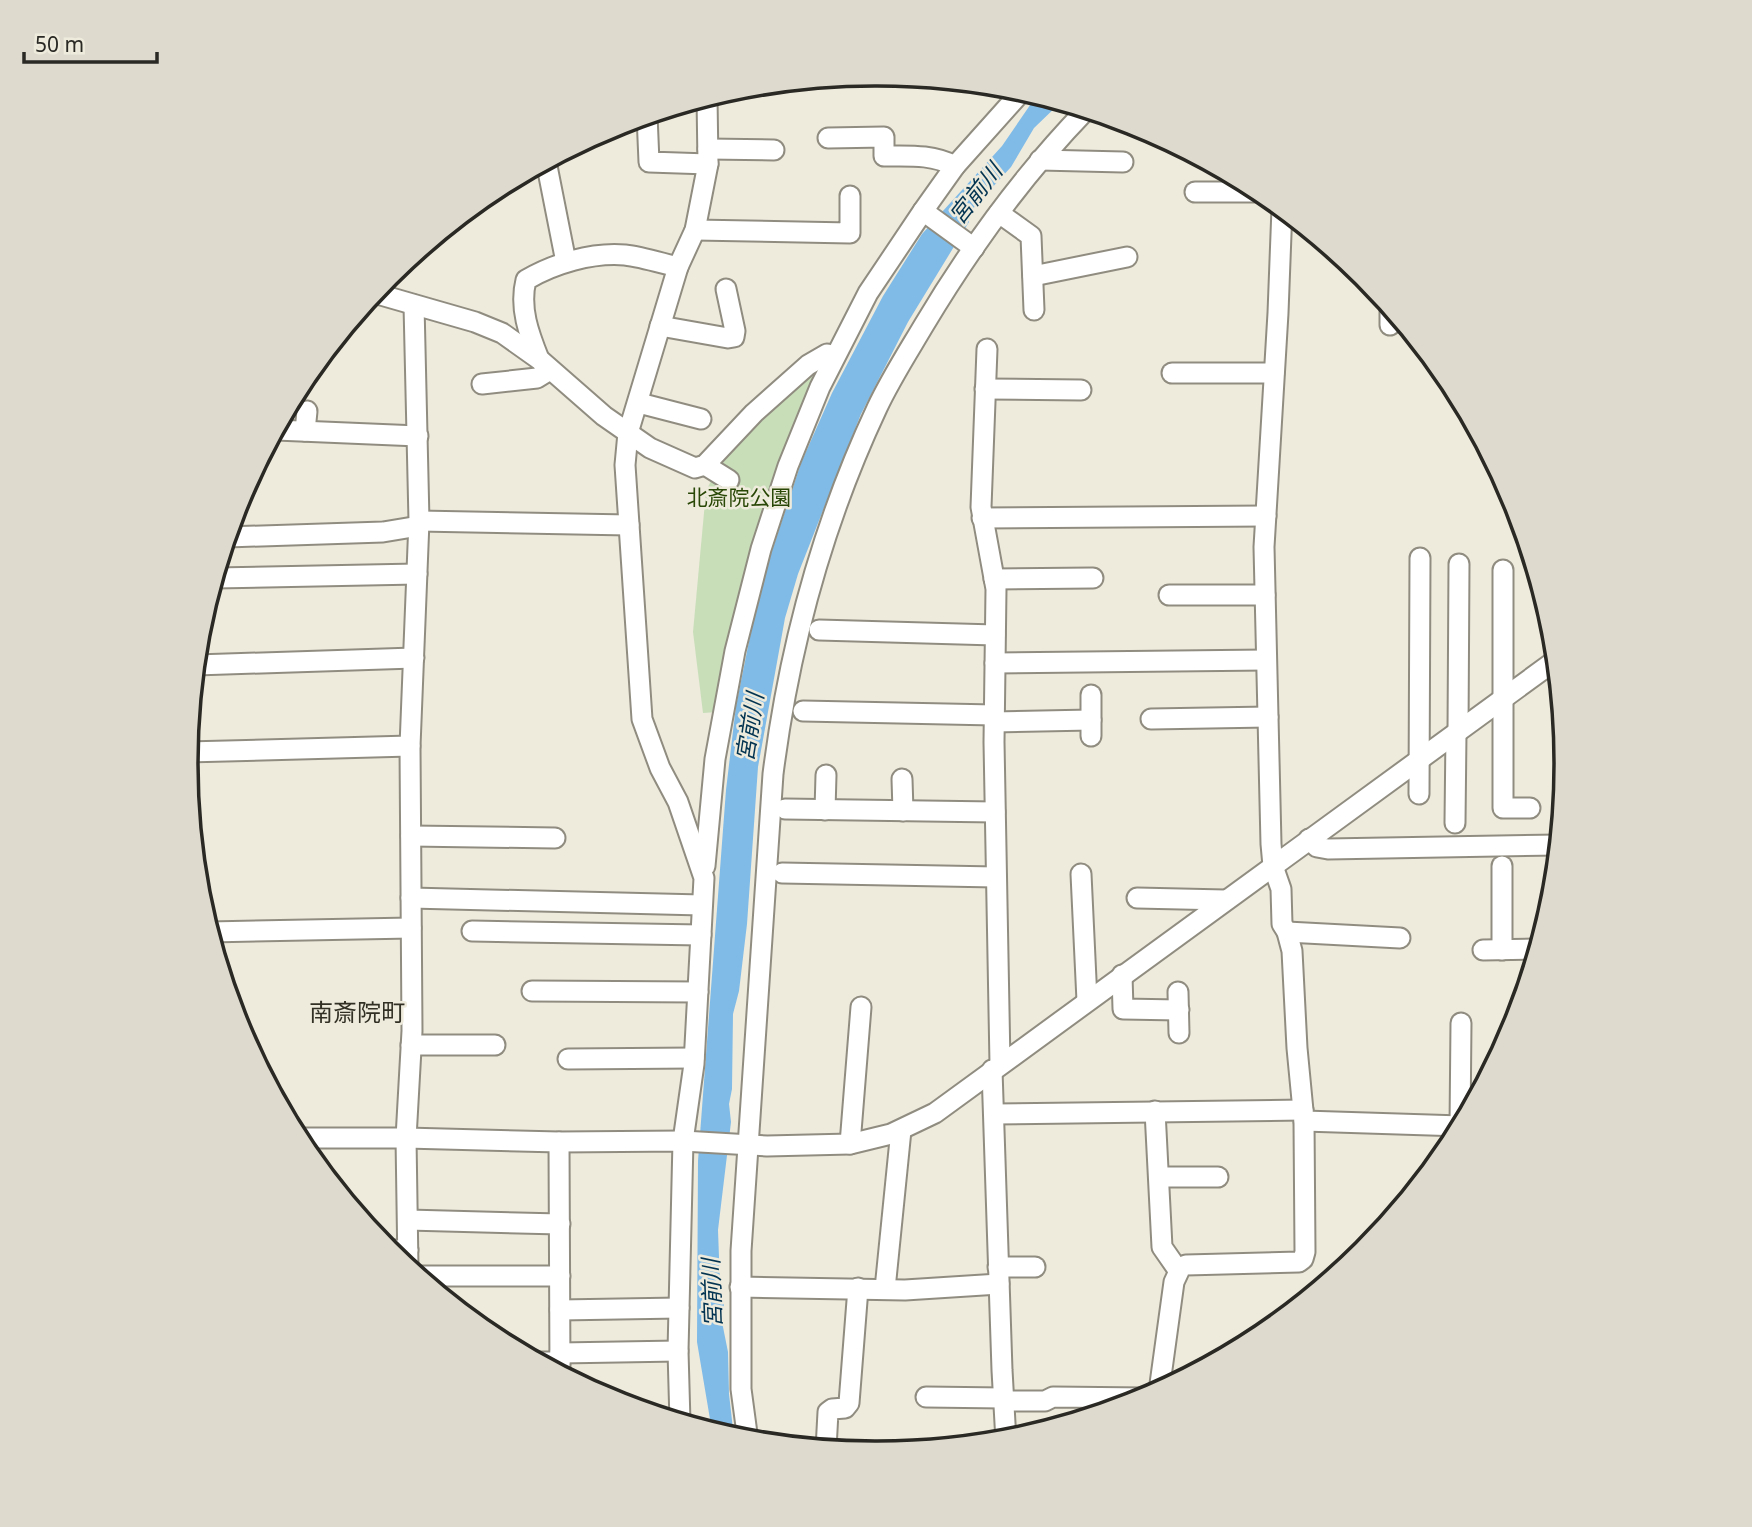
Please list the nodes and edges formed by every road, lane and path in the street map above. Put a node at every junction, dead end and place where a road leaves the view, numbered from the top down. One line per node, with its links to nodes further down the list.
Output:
1 (1014, 100): 10 (street)
2 (707, 108): 7 (street)
3 (1079, 117): 8 (street)
4 (647, 126): 7 (street)
5 (828, 138): 10 (street)
6 (774, 150): 7 (street)
7 (708, 156): 18 (street)
8 (1040, 160): 9 (street); 15 (street)
9 (1123, 162)
10 (955, 166): 16 (street)
11 (548, 171): 21 (street)
12 (1195, 192): 13 (street)
13 (1240, 192)
14 (850, 196): 18 (street)
15 (999, 213): 19 (street); 23 (street)
16 (926, 214): 19 (street); 30 (street)
17 (1281, 221): 33 (street)
18 (695, 230): 22 (street)
19 (972, 246): 129 (street)
20 (1127, 257): 23 (street)
21 (566, 262): 22 (street); 31 (street)
22 (678, 267): 28 (street)
23 (1033, 276): 27 (street)
24 (726, 289): 28 (street)
25 (385, 296): 26 (street)
26 (414, 305): 31 (street); 43 (street)
27 (1034, 310)
28 (660, 326): 37 (street)
29 (987, 349): 35 (street)
30 (835, 356): 44 (street); 95 (street)
31 (545, 365): 34 (street); 42 (street)
32 (1172, 373): 33 (street)
33 (1274, 373): 46 (street)
34 (482, 384)
35 (985, 389): 36 (street); 47 (street)
36 (1081, 390)
37 (639, 403): 39 (street); 42 (street)
38 (307, 411): 41 (street)
39 (701, 419)
40 (286, 430): 41 (street)
41 (305, 431): 43 (street)
42 (628, 433): 44 (street); 49 (street)
43 (418, 436): 48 (street)
44 (705, 465): 45 (street)
45 (729, 480)
46 (1266, 516): 47 (street); 59 (street)
47 (982, 519): 57 (street)
48 (419, 524): 49 (street); 50 (street); 54 (street)
49 (629, 525): 95 (street)
50 (238, 537)
51 (1420, 558): 76 (street)
52 (1459, 564): 73 (street)
53 (1503, 570): 68 (street)
54 (417, 574): 55 (street); 62 (street)
55 (224, 578)
56 (1093, 578): 57 (street)
57 (994, 579): 61 (street)
58 (1169, 595): 59 (street)
59 (1265, 595): 63 (street)
60 (819, 630): 61 (street)
61 (995, 635): 64 (street)
62 (414, 658): 65 (street); 74 (street)
63 (1266, 660): 64 (street); 70 (street)
64 (995, 663): 71 (street)
65 (206, 665)
66 (1547, 667): 68 (street)
67 (1091, 695): 71 (street)
68 (1502, 700): 73 (street); 80 (street)
69 (814, 716): 71 (street)
70 (1268, 717): 72 (street); 90 (street)
71 (994, 719): 84 (street)
72 (1151, 719)
73 (1457, 732): 76 (street); 85 (street)
74 (411, 746): 75 (street); 86 (street)
75 (199, 752)
76 (1419, 759): 79 (street); 88 (street)
77 (826, 775): 82 (street)
78 (902, 779): 83 (street)
79 (1419, 794)
80 (1530, 808)
81 (785, 809): 82 (street)
82 (825, 810): 83 (street)
83 (903, 811): 84 (street)
84 (995, 812): 94 (street)
85 (1455, 824)
86 (411, 836): 87 (street); 97 (street)
87 (555, 838)
88 (1309, 839): 89 (street); 90 (street)
89 (1549, 845)
90 (1273, 866): 98 (street); 103 (street)
91 (782, 873): 94 (street)
92 (1081, 874): 110 (street)
93 (1508, 875): 106 (street)
94 (996, 877): 118 (street)
95 (704, 878): 99 (street)
96 (1148, 892): 98 (street)
97 (411, 898): 99 (street); 100 (street)
98 (1225, 900): 107 (street)
99 (702, 905): 104 (street)
100 (411, 928): 102 (street); 114 (street)
101 (472, 931): 104 (street)
102 (219, 932)
103 (1287, 932): 105 (street); 122 (street)
104 (701, 935): 109 (street)
105 (1400, 938)
106 (1528, 949)
107 (1122, 975): 110 (street); 113 (street)
108 (532, 991): 109 (street)
109 (698, 992): 116 (street)
110 (1087, 1001): 118 (street)
111 (861, 1007): 130 (street)
112 (1461, 1023): 119 (street)
113 (1179, 1033)
114 (411, 1045): 115 (street); 126 (street)
115 (495, 1045)
116 (694, 1058): 117 (street); 127 (street)
117 (568, 1059)
118 (996, 1067): 121 (street); 124 (street)
119 (1460, 1107)
120 (1155, 1111): 121 (street); 122 (street); 131 (street)
121 (994, 1115): 138 (street)
122 (1303, 1116): 123 (street); 137 (street)
123 (1449, 1125)
124 (901, 1129): 130 (street); 143 (street)
125 (311, 1138): 126 (street)
126 (406, 1138): 128 (street); 133 (street)
127 (686, 1141): 128 (street); 129 (street); 144 (street)
128 (559, 1142): 134 (street)
129 (745, 1143): 130 (street); 141 (street)
130 (850, 1144)
131 (1159, 1177): 132 (street); 137 (street)
132 (1218, 1177)
133 (408, 1220): 134 (street); 135 (street)
134 (560, 1224): 140 (street)
135 (408, 1253)
136 (1035, 1267): 138 (street)
137 (1178, 1270): 148 (street)
138 (999, 1275): 143 (street); 151 (street)
139 (433, 1276): 140 (street)
140 (560, 1276): 145 (street)
141 (740, 1287): 142 (street); 153 (street)
142 (858, 1288): 143 (street); 155 (street)
143 (885, 1289)
144 (679, 1308): 145 (street); 146 (street)
145 (560, 1310): 147 (street)
146 (678, 1351): 147 (street); 152 (street)
147 (560, 1363)
148 (1161, 1378)
149 (926, 1397): 151 (street)
150 (1114, 1398): 151 (street)
151 (1004, 1399): 154 (street)
152 (680, 1412)
153 (746, 1428)
154 (1005, 1428)
155 (827, 1439)

